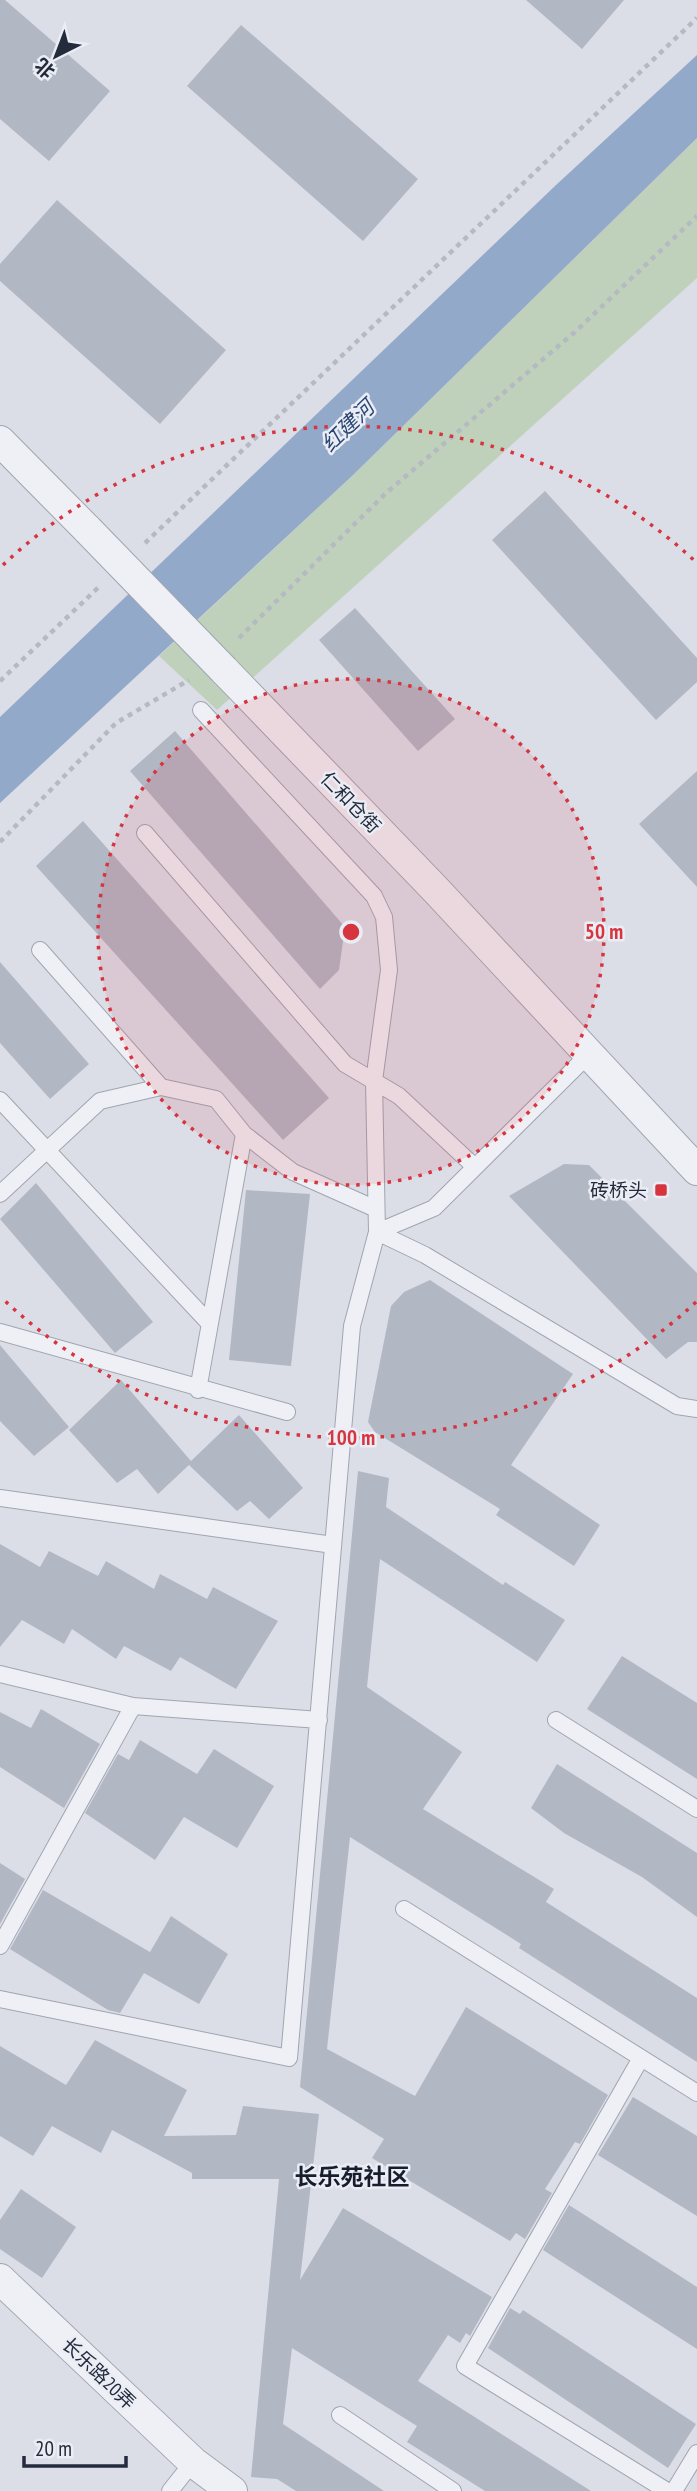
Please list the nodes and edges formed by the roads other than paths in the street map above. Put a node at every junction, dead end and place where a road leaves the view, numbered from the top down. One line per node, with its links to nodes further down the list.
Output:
1 (0, 441): 5 (street, 仁和仓街, bridge)
2 (201, 710): 6 (lane)
3 (145, 834): 6 (lane)
4 (40, 950): 7 (lane)
5 (589, 1054): 11 (street, 仁和仓街); 12 (lane)
6 (374, 1082): 12 (lane); 14 (lane)
7 (161, 1087): 9 (lane); 10 (lane)
8 (0, 1100): 10 (lane)
9 (244, 1134): 14 (lane); 16 (lane)
10 (46, 1151): 13 (lane); 16 (lane)
11 (693, 1158)
12 (475, 1167): 15 (lane)
13 (0, 1194)
14 (376, 1209): 15 (lane)
15 (377, 1233): 19 (lane); 22 (lane)
16 (210, 1324): 18 (lane)
17 (0, 1332): 18 (lane)
18 (198, 1390): 20 (lane)
19 (697, 1409)
20 (287, 1412)
21 (0, 1498): 22 (lane)
22 (333, 1545): 25 (lane)
23 (0, 1674): 24 (lane)
24 (133, 1706): 25 (lane); 29 (lane)
25 (319, 1720): 30 (lane)
26 (556, 1720): 27 (lane)
27 (697, 1809)
28 (404, 1909): 31 (lane)
29 (0, 1946)
30 (0, 1999)
31 (641, 2058): 32 (lane); 40 (lane)
32 (697, 2093)
33 (0, 2279): 36 (street, 长乐路20弄)
34 (340, 2415): 39 (lane)
35 (697, 2452): 41 (lane)
36 (193, 2462): 37 (lane); 38 (street, 长乐路20弄)
37 (170, 2491)
38 (232, 2491)
39 (453, 2491)
40 (667, 2491)
41 (674, 2491)

